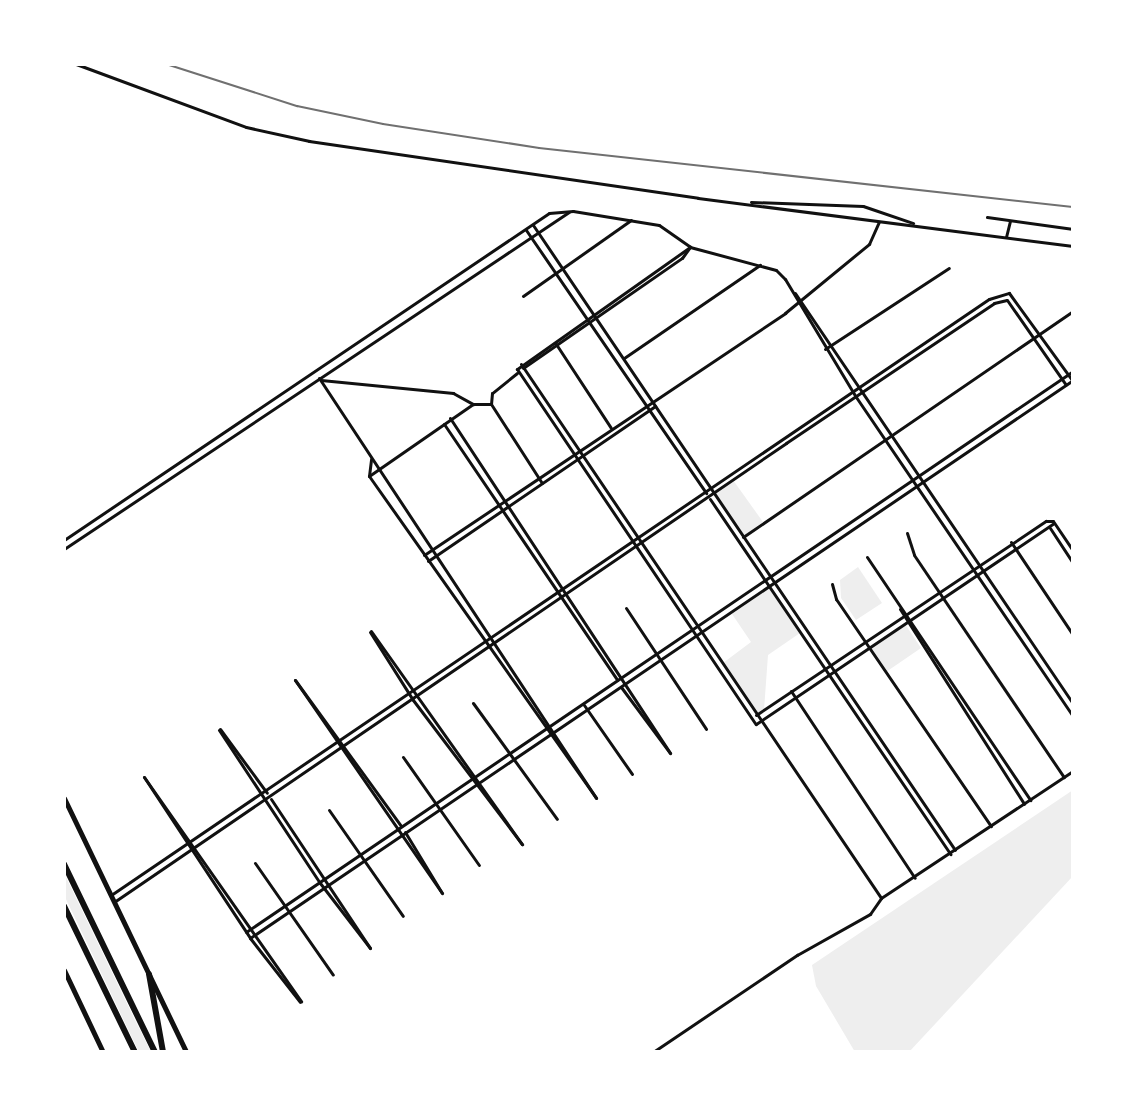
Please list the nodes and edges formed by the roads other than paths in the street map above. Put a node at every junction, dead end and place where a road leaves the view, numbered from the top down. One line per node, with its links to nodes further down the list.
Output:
1 (76, 64): 2 (street)
2 (743, 202): 6 (street); 9 (street)
3 (573, 211): 5 (street); 8 (street); 12 (street)
4 (987, 217): 7 (street)
5 (632, 220): 16 (street); 18 (street)
6 (880, 221): 9 (street); 24 (street)
7 (1010, 221): 10 (street); 14 (street)
8 (533, 225): 11 (street); 12 (street)
9 (922, 225): 14 (street)
10 (1073, 229)
11 (526, 230): 13 (street); 89 (street)
12 (537, 230): 13 (street); 18 (street)
13 (529, 235): 20 (street); 47 (street)
14 (1006, 237): 15 (street)
15 (1073, 246)
16 (690, 247): 17 (street); 28 (street); 30 (street)
17 (760, 265): 21 (street); 40 (street)
18 (563, 268): 20 (street); 28 (street)
19 (949, 268): 38 (street)
20 (556, 273): 23 (street); 29 (street)
21 (793, 292): 24 (street); 26 (street)
22 (1009, 293): 25 (street); 32 (street); 34 (street)
23 (523, 296)
24 (801, 299): 26 (street); 38 (street)
25 (1007, 300): 33 (street); 36 (street)
26 (797, 303): 39 (street); 54 (street)
27 (1073, 311): 32 (street)
28 (592, 312): 29 (street); 30 (street)
29 (586, 317): 31 (street); 35 (street)
30 (596, 318): 31 (street); 40 (street)
31 (590, 322): 37 (street); 41 (street)
32 (1040, 334): 33 (street); 45 (street)
33 (1034, 338): 46 (street); 62 (street)
34 (931, 339): 36 (street); 50 (street)
35 (553, 340): 37 (street); 42 (street)
36 (935, 343): 52 (street)
37 (557, 345): 42 (street); 61 (street)
38 (832, 345): 39 (street); 50 (street)
39 (825, 349): 51 (street)
40 (623, 359): 41 (street); 54 (street)
41 (618, 362): 58 (street)
42 (522, 365): 43 (street); 64 (street)
43 (517, 370): 56 (street); 65 (street)
44 (1073, 371): 45 (street)
45 (1067, 375): 46 (street); 48 (street)
46 (1062, 378): 49 (street); 70 (street)
47 (320, 379): 55 (street); 67 (street); 96 (street)
48 (1072, 380): 49 (street)
49 (1066, 385): 74 (street)
50 (861, 386): 51 (street); 52 (street)
51 (852, 391): 53 (street); 77 (street)
52 (865, 391): 53 (street); 62 (street)
53 (856, 397): 63 (street); 77 (street)
54 (651, 401): 57 (street); 58 (street)
55 (473, 404): 56 (street); 59 (street)
56 (491, 404): 72 (street)
57 (655, 406): 58 (street); 77 (street)
58 (647, 408): 61 (street); 66 (street); 78 (street)
59 (450, 418): 60 (street); 79 (street)
60 (444, 424): 69 (street); 80 (street)
61 (611, 428): 64 (street)
62 (892, 433): 63 (street); 70 (street)
63 (884, 438): 73 (street); 87 (street)
64 (579, 450): 65 (street); 66 (street)
65 (573, 454): 68 (street); 72 (street)
66 (583, 455): 68 (street); 88 (street)
67 (371, 458): 69 (street); 71 (street)
68 (576, 459): 75 (street); 92 (street)
69 (378, 471): 71 (street); 97 (street)
70 (920, 474): 73 (street); 74 (street)
71 (369, 476): 99 (street)
72 (538, 477): 75 (street); 79 (street)
73 (913, 479): 76 (street); 108 (street)
74 (924, 480): 76 (street); 104 (street)
75 (542, 483): 81 (street)
76 (918, 485): 105 (street); 110 (street)
77 (713, 490): 78 (street); 87 (street)
78 (708, 496): 88 (street); 90 (street); 93 (street)
79 (505, 499): 80 (street); 81 (street)
80 (499, 504): 82 (street); 97 (street)
81 (509, 505): 82 (street); 113 (street)
82 (503, 510): 100 (street); 115 (street)
83 (1046, 521): 84 (street); 85 (street); 91 (street)
84 (1054, 522): 85 (street); 98 (street)
85 (1049, 526): 95 (street); 103 (street)
86 (907, 533): 114 (street)
87 (744, 536): 90 (street); 108 (street)
88 (639, 539): 92 (street); 93 (street)
89 (64, 540)
90 (738, 540): 109 (street)
91 (1011, 542): 95 (street); 104 (street)
92 (633, 543): 94 (street); 113 (street)
93 (642, 544): 94 (street); 125 (street)
94 (636, 548): 116 (street); 126 (street)
95 (1015, 548): 106 (street); 128 (street)
96 (64, 549)
97 (430, 551): 99 (street); 100 (street)
98 (1073, 551)
99 (424, 555): 102 (street)
100 (434, 557): 102 (street); 130 (street)
101 (867, 557): 119 (street)
102 (428, 561): 132 (street)
103 (1073, 563)
104 (979, 564): 105 (street); 106 (street)
105 (973, 569): 107 (street); 114 (street)
106 (983, 569): 107 (street); 153 (street)
107 (976, 574): 117 (street); 158 (street)
108 (772, 576): 109 (street); 110 (street)
109 (765, 581): 112 (street); 125 (street)
110 (776, 583): 112 (street); 138 (street)
111 (832, 584): 131 (street)
112 (769, 588): 127 (street); 139 (street)
113 (565, 589): 115 (street); 116 (street)
114 (940, 591): 117 (street); 121 (street)
115 (559, 593): 118 (street); 130 (street)
116 (568, 594): 118 (street); 142 (street)
117 (944, 596): 123 (street); 177 (street)
118 (563, 598): 133 (street); 143 (street)
119 (899, 606): 121 (street); 122 (street)
120 (626, 608): 136 (street)
121 (906, 614): 122 (street); 123 (street)
122 (901, 617): 124 (street); 131 (street)
123 (910, 619): 124 (street); 186 (street)
124 (904, 623): 134 (street); 190 (street)
125 (699, 628): 126 (street); 127 (street)
126 (693, 632): 129 (street); 136 (street)
127 (703, 634): 129 (street); 157 (street)
128 (1073, 635)
129 (696, 638): 137 (street); 160 (street)
130 (491, 640): 132 (street); 133 (street)
131 (865, 641): 134 (street); 138 (street)
132 (484, 644): 135 (street); 146 (street)
133 (494, 644): 135 (street); 162 (street)
134 (869, 647): 140 (street); 194 (street)
135 (488, 649): 149 (street); 164 (street)
136 (658, 655): 137 (street); 142 (street)
137 (661, 661): 144 (street); 163 (street)
138 (831, 664): 139 (street); 140 (street)
139 (825, 668): 141 (street); 147 (street)
140 (835, 669): 141 (street); 204 (street)
141 (829, 674): 150 (street); 206 (street)
142 (624, 678): 143 (street); 144 (street)
143 (618, 682): 145 (street); 154 (street)
144 (628, 683): 145 (street); 145 (street)
145 (622, 688): 155 (street)
146 (415, 690): 148 (street); 148 (street); 149 (street)
147 (791, 691): 150 (street); 157 (street)
148 (410, 694): 151 (street); 167 (street)
149 (420, 695): 151 (street); 176 (street)
150 (795, 697): 161 (street); 212 (street)
151 (413, 700): 169 (street); 178 (street)
152 (473, 703): 171 (street)
153 (1073, 704)
154 (584, 705): 155 (street); 162 (street)
155 (588, 710): 165 (street); 175 (street)
156 (323, 714): 159 (street); 159 (street); 167 (street)
157 (757, 714): 160 (street); 161 (street)
158 (1073, 716)
159 (317, 718): 168 (street)
160 (751, 718): 161 (street)
161 (760, 722): 218 (street)
162 (551, 727): 164 (street); 165 (street)
163 (706, 729)
164 (544, 732): 166 (street); 171 (street)
165 (555, 732): 166 (street); 166 (street)
166 (548, 737): 173 (street)
167 (341, 741): 168 (street); 169 (street)
168 (336, 745): 170 (street); 181 (street)
169 (346, 746): 170 (street); 195 (street)
170 (340, 750): 183 (street); 197 (street)
171 (510, 754): 173 (street); 176 (street)
172 (403, 757): 189 (street)
173 (514, 760): 179 (street); 193 (street)
174 (1073, 771): 177 (street)
175 (632, 774)
176 (479, 776): 178 (street); 179 (street)
177 (1064, 777): 186 (street)
178 (472, 780): 180 (street); 189 (street)
179 (482, 781): 180 (street); 180 (street)
180 (476, 786): 192 (street)
181 (266, 791): 182 (street); 182 (street); 183 (street)
182 (261, 795): 187 (street); 196 (street)
183 (270, 797): 187 (street); 213 (street)
184 (64, 798): 217 (main road)
185 (163, 798): 188 (street); 188 (street); 201 (street)
186 (1030, 800): 190 (street)
187 (265, 801): 199 (street); 214 (street)
188 (157, 802): 202 (street)
189 (436, 804): 192 (street); 195 (street)
190 (1024, 804): 194 (street)
191 (329, 810): 207 (street)
192 (440, 810): 198 (street); 211 (street)
193 (557, 819)
194 (991, 826): 204 (street)
195 (402, 827): 197 (street); 198 (street)
196 (209, 829): 199 (street); 201 (street)
197 (396, 832): 200 (street); 207 (street)
198 (406, 833): 200 (street); 200 (street)
199 (213, 835): 203 (street)
200 (400, 837): 208 (street)
201 (192, 841): 202 (street); 203 (street)
202 (186, 845): 205 (street); 217 (street)
203 (196, 847): 205 (street); 224 (street)
204 (955, 850): 206 (street)
205 (190, 851): 219 (street); 225 (street)
206 (950, 854): 212 (street)
207 (360, 855): 208 (street); 213 (street)
208 (364, 861): 215 (street); 223 (street)
209 (255, 863): 221 (street)
210 (64, 864): 233 (highway)
211 (479, 865)
212 (915, 878): 218 (street)
213 (326, 879): 214 (street); 215 (street)
214 (320, 883): 216 (street); 221 (street)
215 (330, 885): 216 (street); 216 (street)
216 (324, 888): 222 (street)
217 (111, 895): 219 (main road)
218 (881, 898): 236 (street)
219 (114, 902): 229 (main road)
220 (64, 906): 232 (highway)
221 (285, 906): 222 (street); 224 (street)
222 (290, 912): 226 (street); 230 (street)
223 (403, 916)
224 (252, 928): 225 (street); 226 (street)
225 (246, 932): 227 (street)
226 (256, 934): 227 (street); 227 (street)
227 (250, 938)
228 (64, 970): 231 (main road)
229 (149, 974): 234 (highway); 235 (main road)
230 (333, 975)
231 (103, 1052)
232 (135, 1052)
233 (155, 1052)
234 (163, 1052)
235 (186, 1052)
236 (653, 1052)

